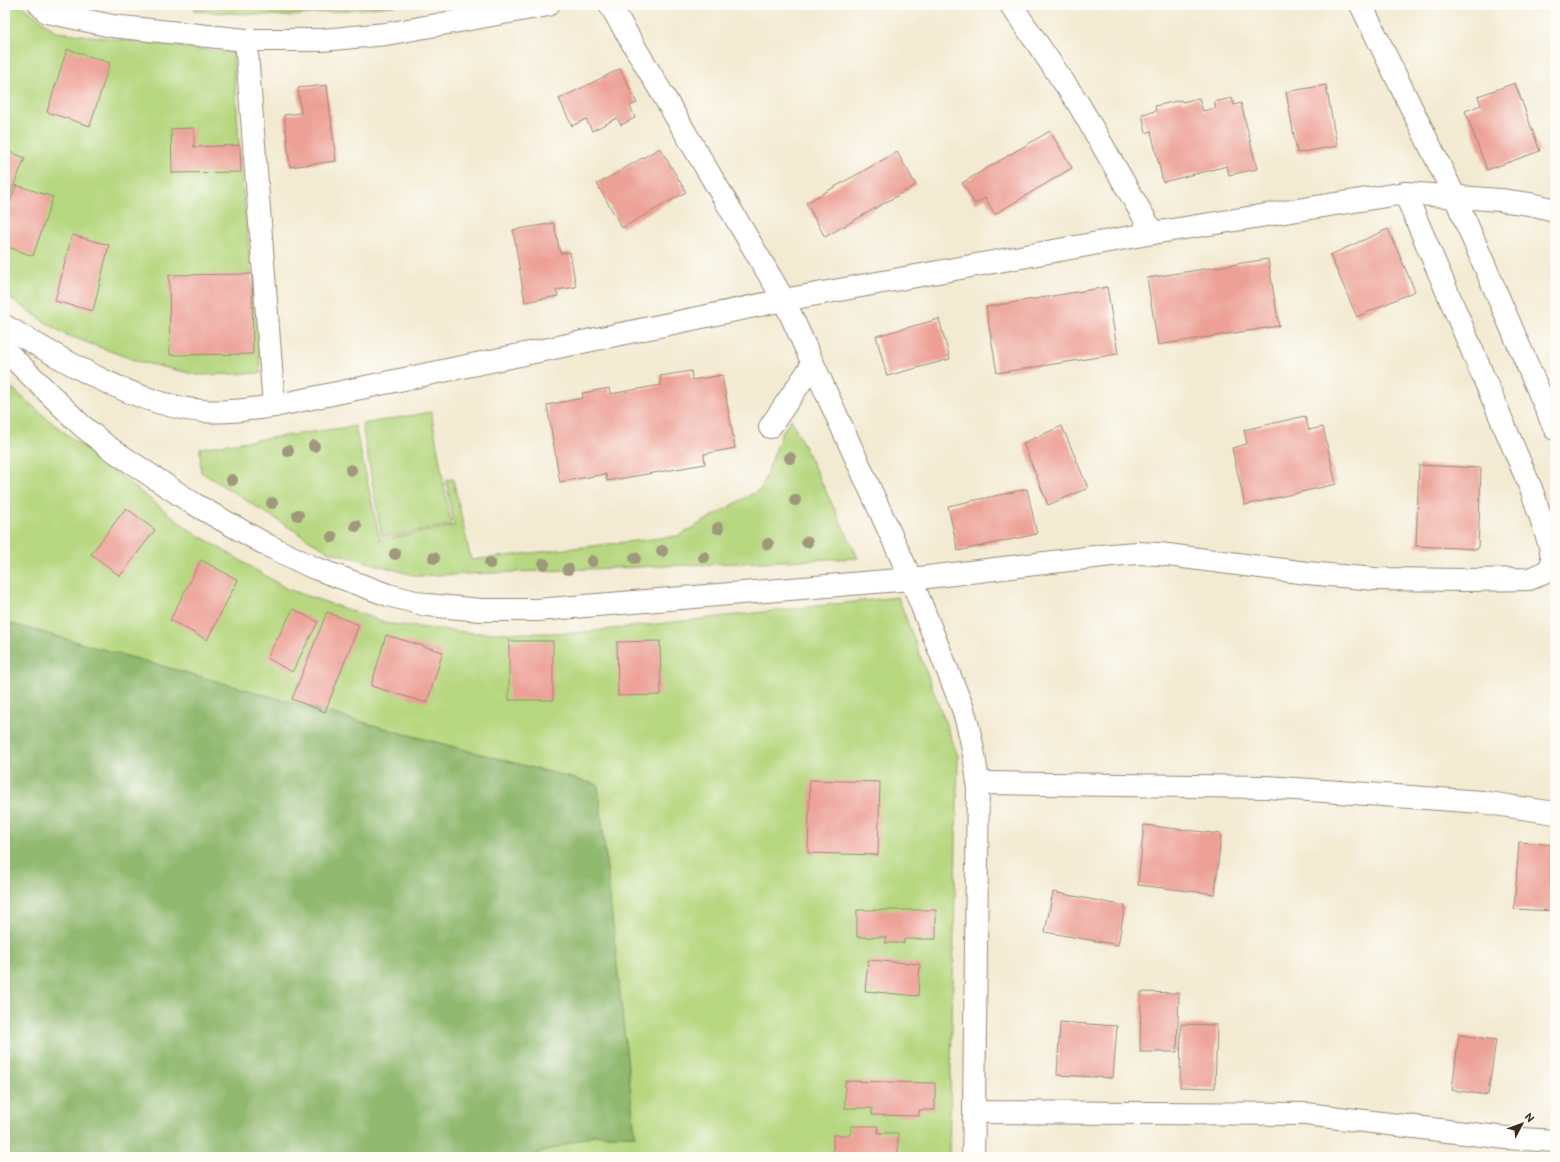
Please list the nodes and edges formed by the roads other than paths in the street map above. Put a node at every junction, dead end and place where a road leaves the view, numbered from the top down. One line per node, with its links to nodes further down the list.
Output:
1 (40, 5): 6 (street)
2 (548, 5): 6 (street)
3 (610, 5): 11 (street)
4 (1011, 5): 10 (street)
5 (1361, 5): 8 (street)
6 (246, 40): 15 (street)
7 (1405, 193): 8 (street); 10 (street); 18 (street)
8 (1455, 197): 9 (street); 17 (street)
9 (1555, 210)
10 (1153, 233): 11 (street)
11 (784, 300): 14 (street); 15 (street)
12 (5, 326): 15 (street)
13 (5, 350): 18 (street)
14 (813, 364): 16 (street); 18 (street)
15 (274, 406)
16 (770, 427)
17 (1555, 429)
18 (911, 579): 19 (street)
19 (978, 783): 20 (street); 21 (street)
20 (1555, 813)
21 (974, 1112): 22 (street); 23 (street)
22 (1555, 1141)
23 (973, 1157)

